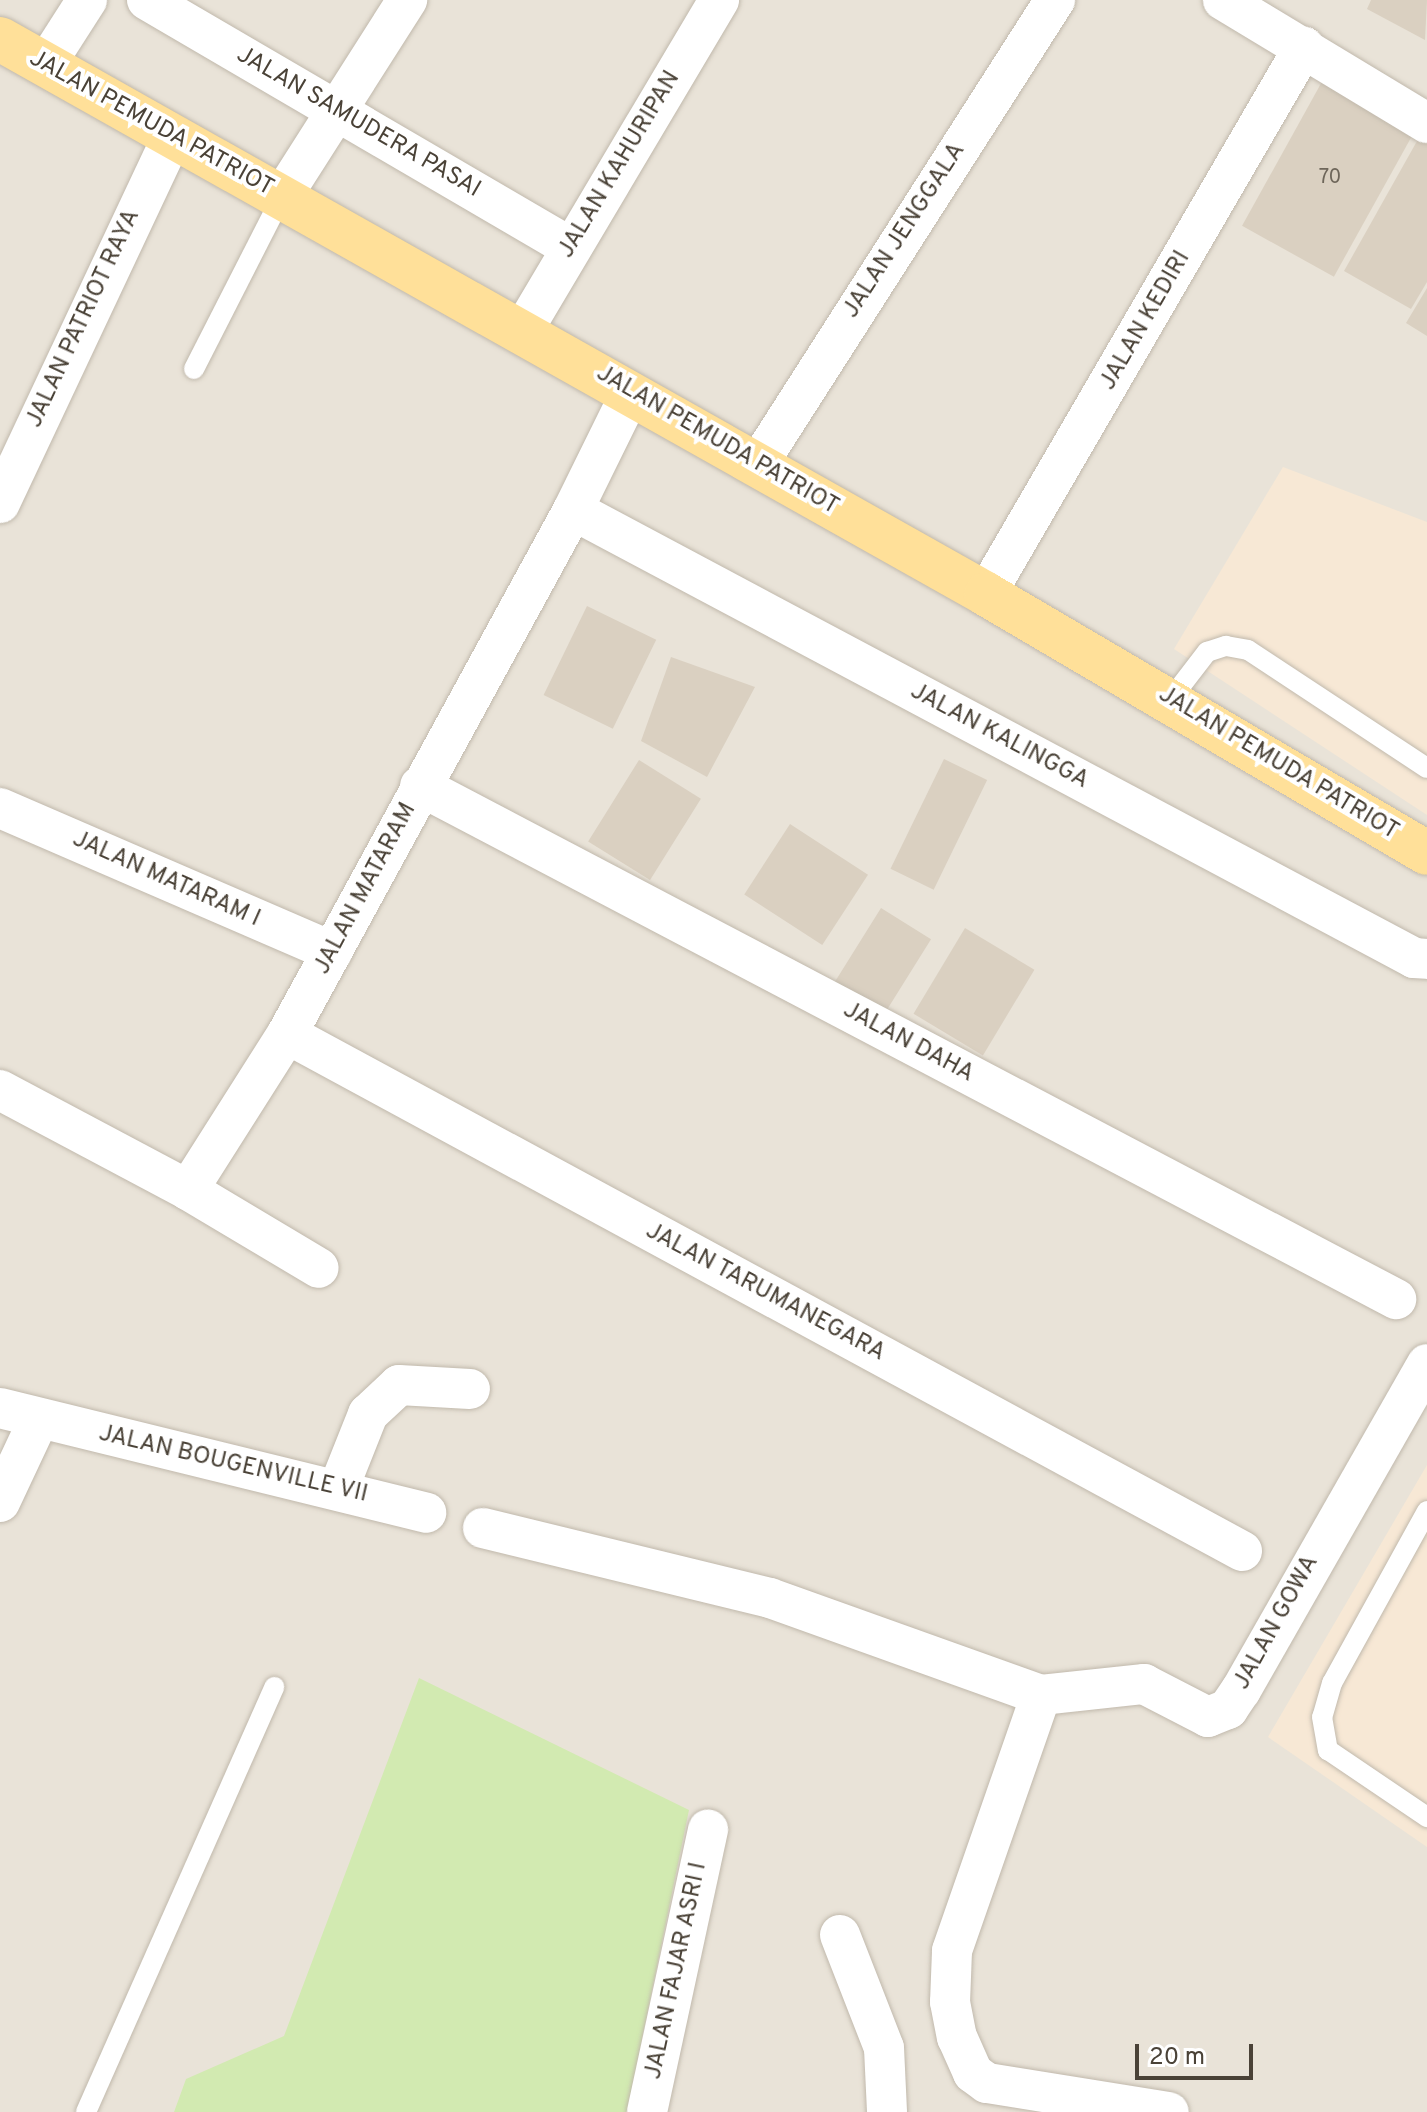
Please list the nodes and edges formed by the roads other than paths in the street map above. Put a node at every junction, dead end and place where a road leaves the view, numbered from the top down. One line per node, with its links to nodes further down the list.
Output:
1 (87, 0): 9 (street)
2 (147, 0): 10 (street, JALAN SAMUDERA PASAI)
3 (407, 0): 10 (street)
4 (719, 0): 14 (street, JALAN KAHURIPAN)
5 (1055, 0): 18 (street, JALAN JENGGALA)
6 (1223, 0): 8 (street)
7 (0, 39): 9 (main road, JALAN PEMUDA PATRIOT)
8 (1304, 47): 11 (street); 21 (street, JALAN KEDIRI)
9 (46, 64): 12 (main road, JALAN PEMUDA PATRIOT)
10 (335, 108): 13 (street); 14 (street, JALAN SAMUDERA PASAI)
11 (1427, 123)
12 (172, 137): 13 (main road, JALAN PEMUDA PATRIOT); 19 (street, JALAN PATRIOT RAYA)
13 (281, 198): 15 (main road, JALAN PEMUDA PATRIOT); 16 (lane)
14 (570, 247): 15 (street, JALAN KAHURIPAN)
15 (522, 332): 17 (main road, JALAN PEMUDA PATRIOT)
16 (194, 369)
17 (631, 392): 18 (main road, JALAN PEMUDA PATRIOT); 20 (street, JALAN MATARAM)
18 (758, 464): 21 (main road, JALAN PEMUDA PATRIOT)
19 (0, 503)
20 (573, 510): 24 (street, JALAN MATARAM); 28 (street, JALAN KALINGGA)
21 (986, 594): 22 (main road, JALAN PEMUDA PATRIOT)
22 (1170, 700): 23 (lane); 26 (main road, JALAN PEMUDA PATRIOT)
23 (1427, 768)
24 (420, 786): 27 (street, JALAN MATARAM); 33 (street, JALAN DAHA)
25 (0, 808): 27 (street, JALAN MATARAM I)
26 (1427, 853)
27 (332, 952): 29 (street, JALAN MATARAM)
28 (1427, 959)
29 (287, 1034): 31 (street, JALAN MATARAM); 43 (street, JALAN TARUMANEGARA)
30 (0, 1090): 31 (street)
31 (188, 1190): 32 (street)
32 (319, 1268)
33 (1396, 1299)
34 (1427, 1364): 45 (street, JALAN GOWA)
35 (470, 1389): 38 (street)
36 (0, 1408): 37 (street, JALAN BOUGENVILLE VII)
37 (38, 1421): 38 (street, JALAN BOUGENVILLE VII); 39 (street)
38 (339, 1487): 41 (street, JALAN BOUGENVILLE VII)
39 (0, 1502)
40 (1427, 1511): 46 (lane)
41 (426, 1513)
42 (483, 1528): 45 (street)
43 (1242, 1551)
44 (274, 1687): 49 (lane)
45 (1041, 1695): 52 (street)
46 (1427, 1817)
47 (708, 1830): 50 (street, JALAN FAJAR ASRI I)
48 (840, 1935): 51 (street)
49 (86, 2112)
50 (647, 2112)
51 (887, 2112)
52 (1166, 2112)

